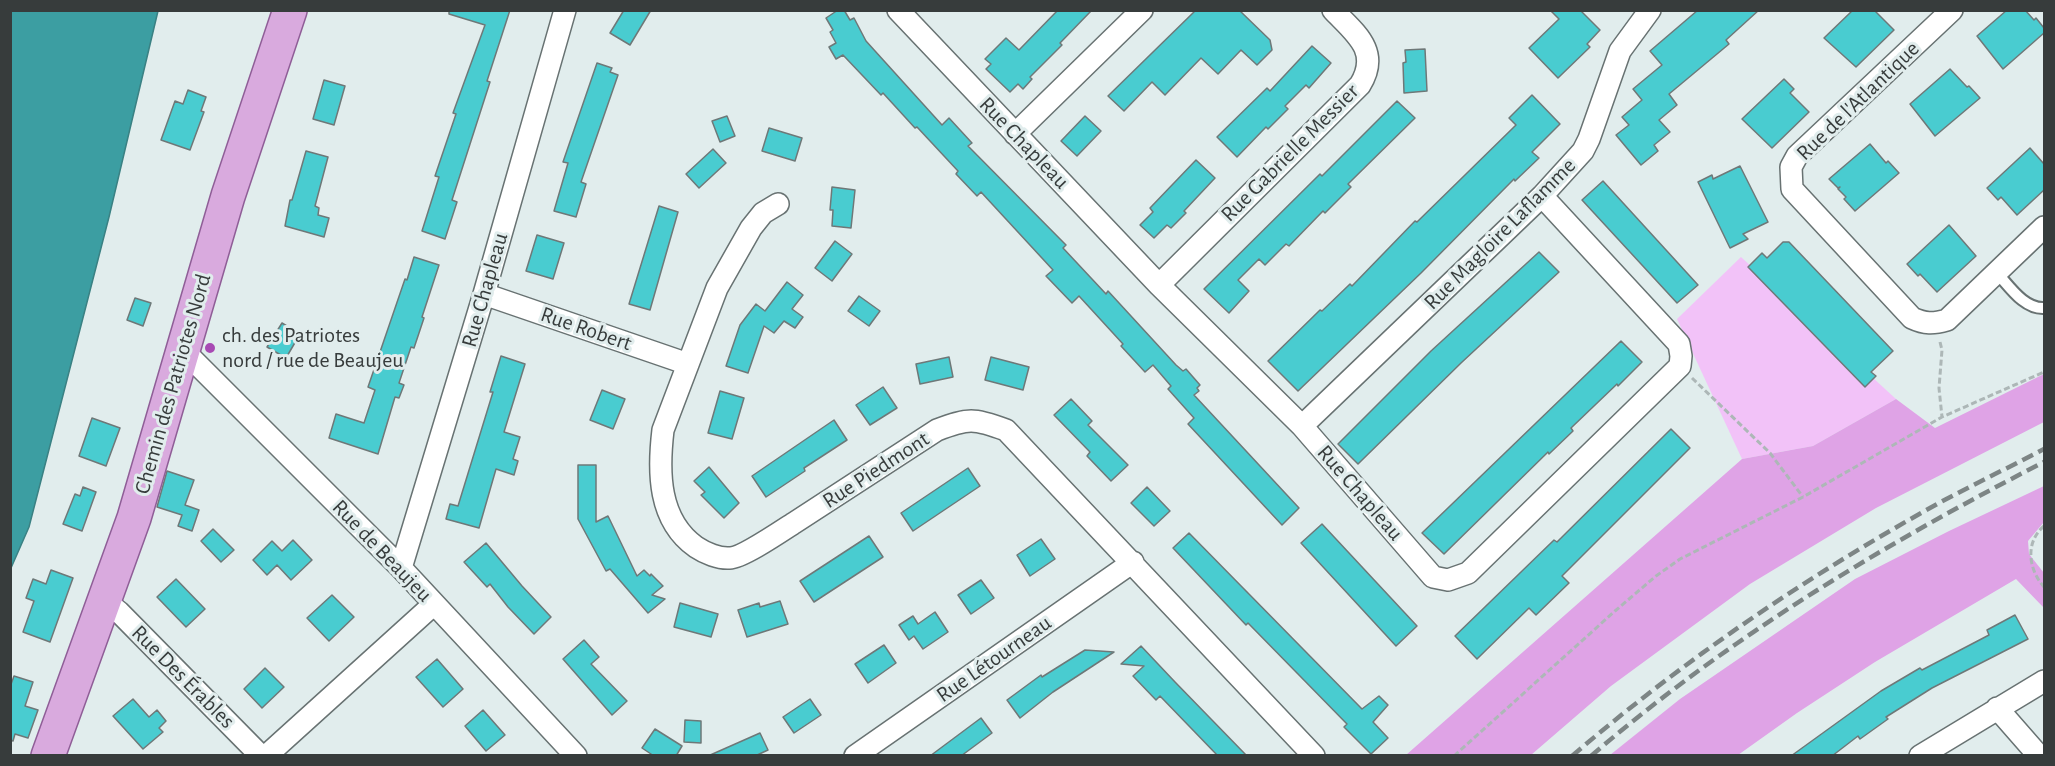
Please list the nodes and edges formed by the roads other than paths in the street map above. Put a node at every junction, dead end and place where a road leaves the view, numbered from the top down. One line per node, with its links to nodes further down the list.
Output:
1 (290, 10): 17 (main road, Chemin des Patriotes Nord)
2 (565, 10): 15 (street, Rue Chapleau)
3 (898, 10): 9 (street, Rue Chapleau)
4 (1142, 10): 9 (street)
5 (1334, 10): 14 (street, Rue Gabrielle Messier)
6 (1952, 10): 8 (street, Rue de l'Atlantique)
7 (1645, 12): 10 (street, Rue Magloire Laflamme)
8 (1930, 18): 13 (street, Rue de l'Atlantique)
9 (1015, 134): 14 (street, Rue Chapleau)
10 (1542, 196): 19 (street, Rue Magloire Laflamme); 19 (street, Rue Chapleau)
11 (777, 204): 18 (street, Rue Piedmont)
12 (2044, 227): 13 (street)
13 (1997, 273): 16 (lane)
14 (1159, 285): 19 (street, Rue Chapleau)
15 (484, 294): 18 (street, Rue Robert); 21 (street, Rue Chapleau)
16 (2044, 308)
17 (183, 350): 21 (street, Rue de Beaujeu); 22 (main road, Chemin des Patriotes Nord)
18 (688, 364): 20 (street, Rue Piedmont)
19 (1302, 426)
20 (1133, 562): 30 (street, Rue Létourneau); 31 (street, Rue Piedmont)
21 (401, 568): 23 (street, Rue de Beaujeu)
22 (104, 600): 26 (main road, Chemin des Patriotes Nord); 27 (street, Rue Des Érables)
23 (434, 604): 28 (street); 29 (street, Rue de Beaujeu)
24 (2044, 681): 25 (street)
25 (1997, 708): 32 (street); 33 (street)
26 (48, 756)
27 (261, 756)
28 (266, 756)
29 (576, 756)
30 (855, 756)
31 (1314, 756)
32 (1920, 756)
33 (2039, 756)

